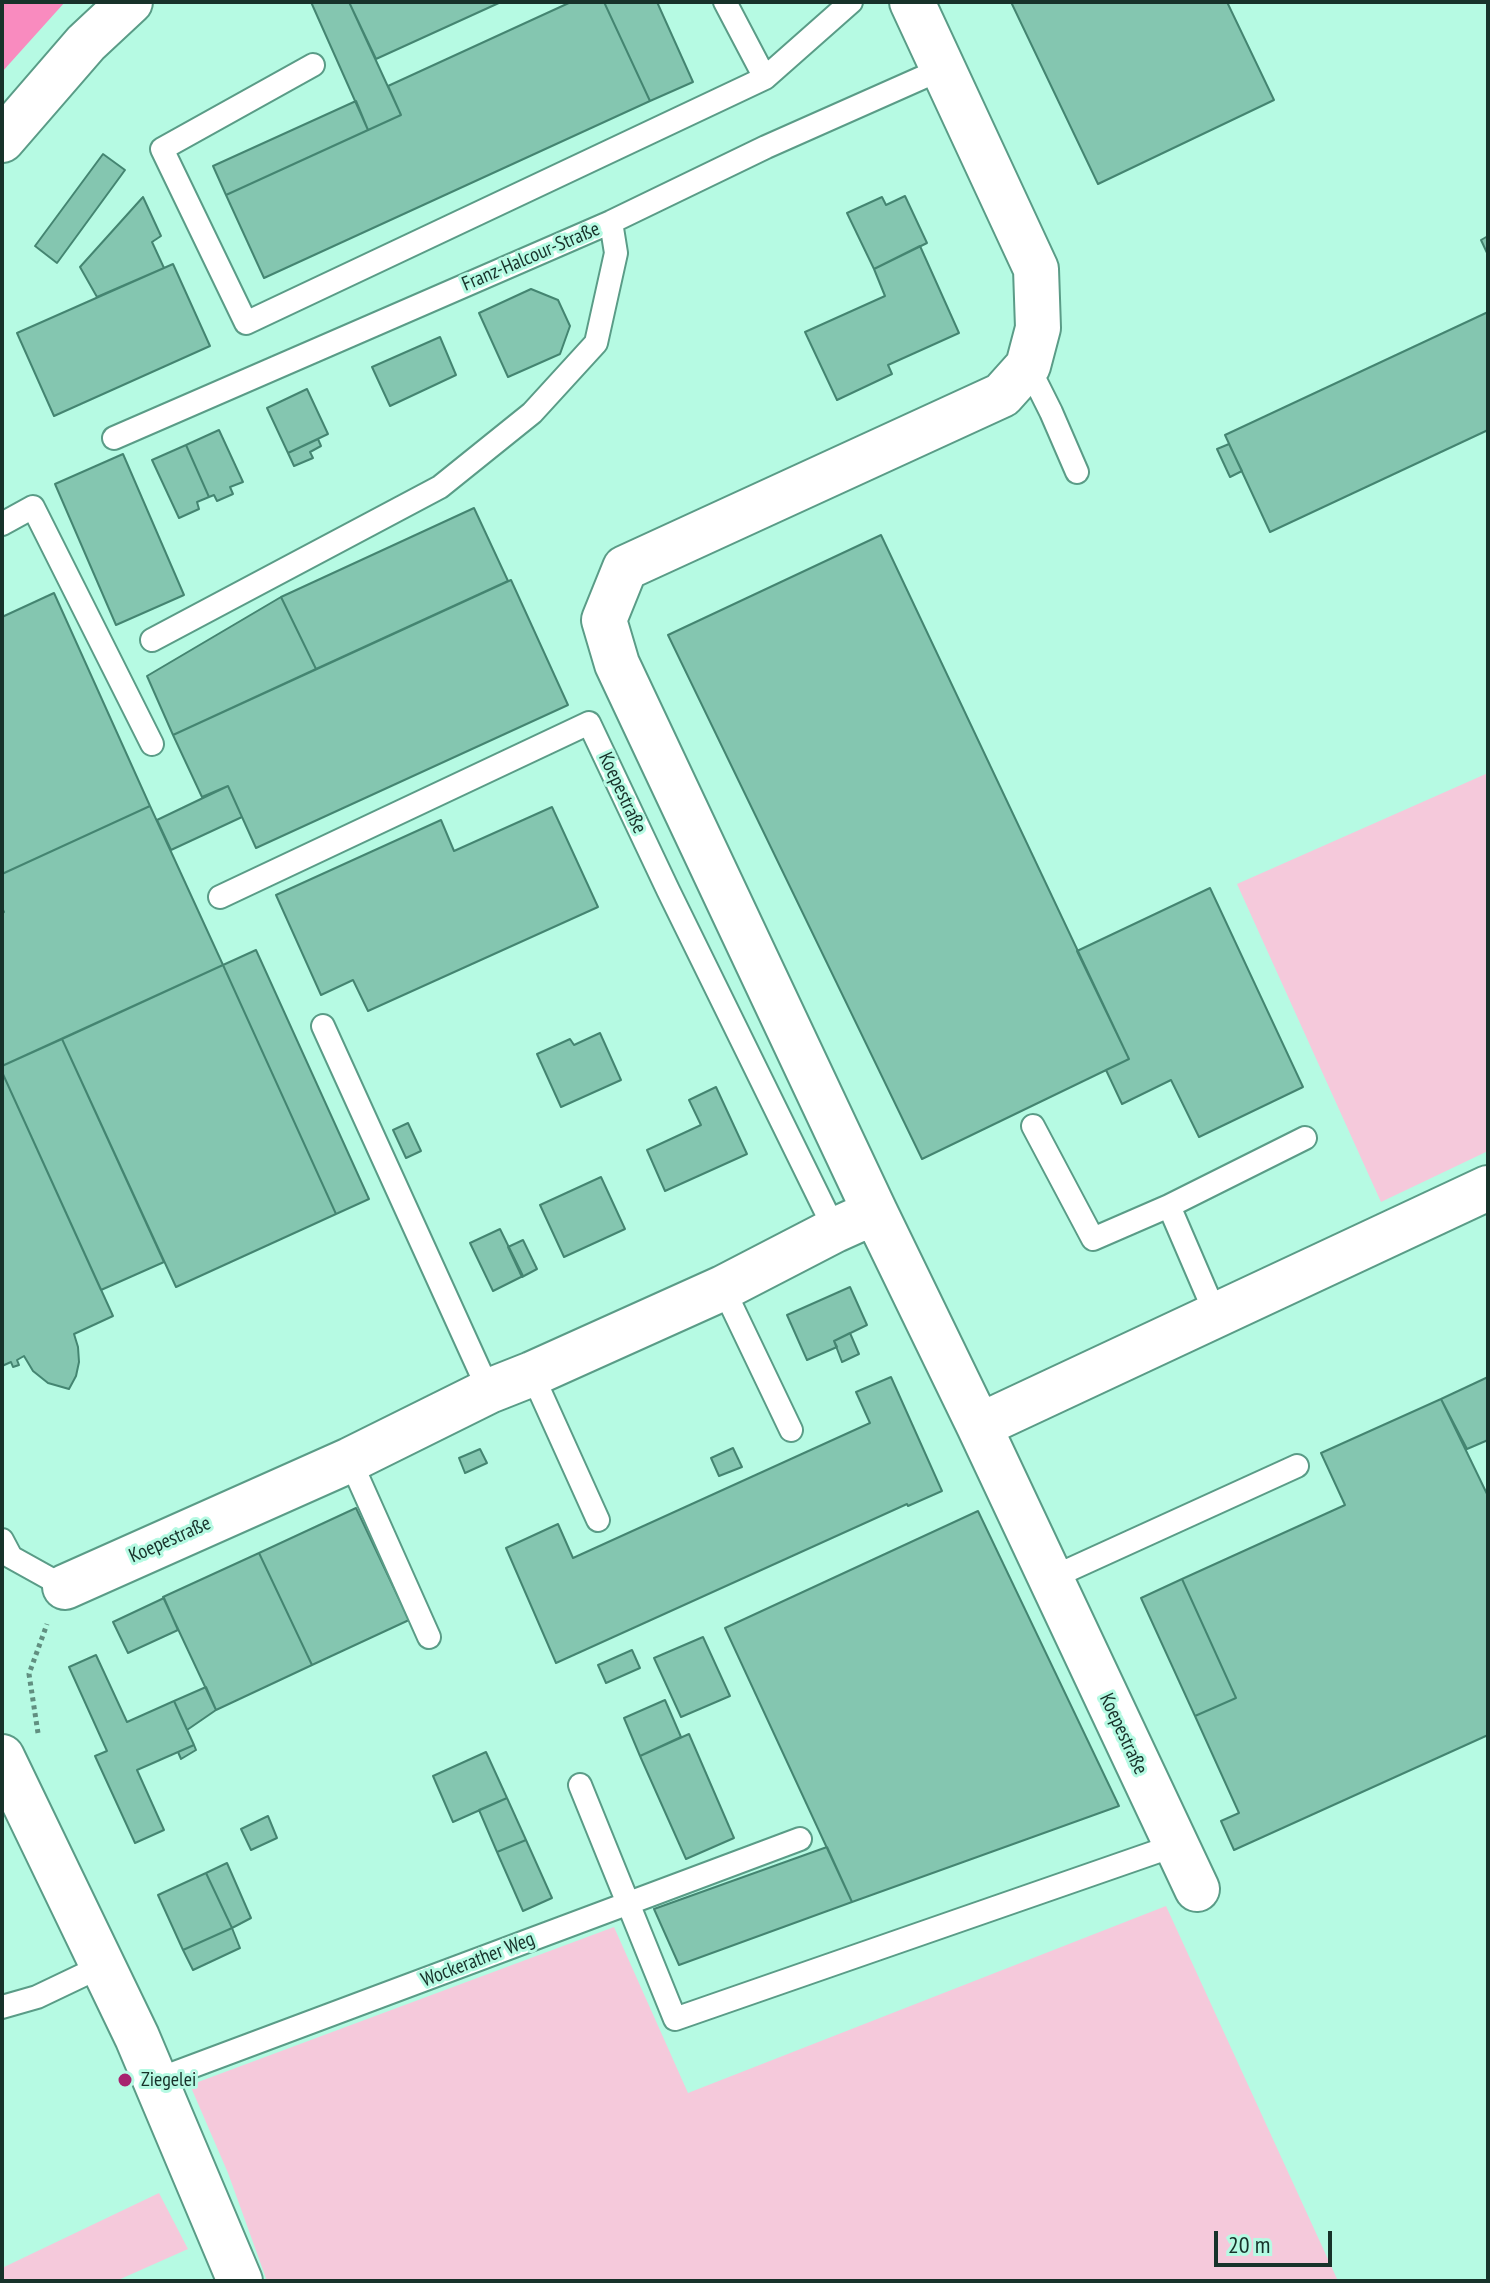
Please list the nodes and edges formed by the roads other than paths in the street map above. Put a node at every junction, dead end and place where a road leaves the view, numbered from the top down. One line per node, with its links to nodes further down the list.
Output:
1 (130, 2): 8 (street)
2 (725, 2): 7 (lane)
3 (851, 2): 7 (lane)
4 (912, 2): 6 (street)
5 (313, 65): 7 (lane)
6 (944, 68): 9 (lane, Franz-Halcour-Straße); 10 (street)
7 (765, 78)
8 (2, 140)
9 (611, 222): 11 (lane, Franz-Halcour-Straße); 14 (lane)
10 (1028, 366): 12 (lane); 22 (street)
11 (114, 438)
12 (1077, 472)
13 (2, 524): 15 (lane)
14 (152, 640)
15 (152, 744)
16 (220, 897): 23 (lane, Koepestraße)
17 (323, 1026): 27 (lane)
18 (1033, 1126): 21 (lane)
19 (1305, 1138): 21 (lane)
20 (1488, 1188): 25 (street)
21 (1169, 1206): 25 (lane)
22 (875, 1212): 23 (street, Koepestraße); 28 (street, Koepestraße)
23 (835, 1230): 24 (street, Koepestraße)
24 (723, 1288): 26 (street, Koepestraße); 29 (lane)
25 (1216, 1315): 28 (street)
26 (532, 1374): 27 (street, Koepestraße); 32 (lane)
27 (489, 1391): 30 (street, Koepestraße)
28 (979, 1426): 34 (street, Koepestraße)
29 (791, 1430)
30 (350, 1460): 35 (street, Koepestraße); 36 (lane)
31 (1297, 1466): 34 (lane)
32 (598, 1520)
33 (2, 1540): 35 (lane)
34 (1049, 1579): 40 (street, Koepestraße)
35 (65, 1587)
36 (429, 1637)
37 (15, 1770): 43 (street)
38 (580, 1785): 42 (lane)
39 (800, 1839): 42 (lane, Wockerather Weg)
40 (1176, 1845): 41 (street, Koepestraße); 42 (lane)
41 (1197, 1889)
42 (627, 1904): 45 (lane, Wockerather Weg)
43 (102, 1966): 44 (lane); 45 (street)
44 (2, 2007)
45 (156, 2080): 46 (street)
46 (240, 2281)

